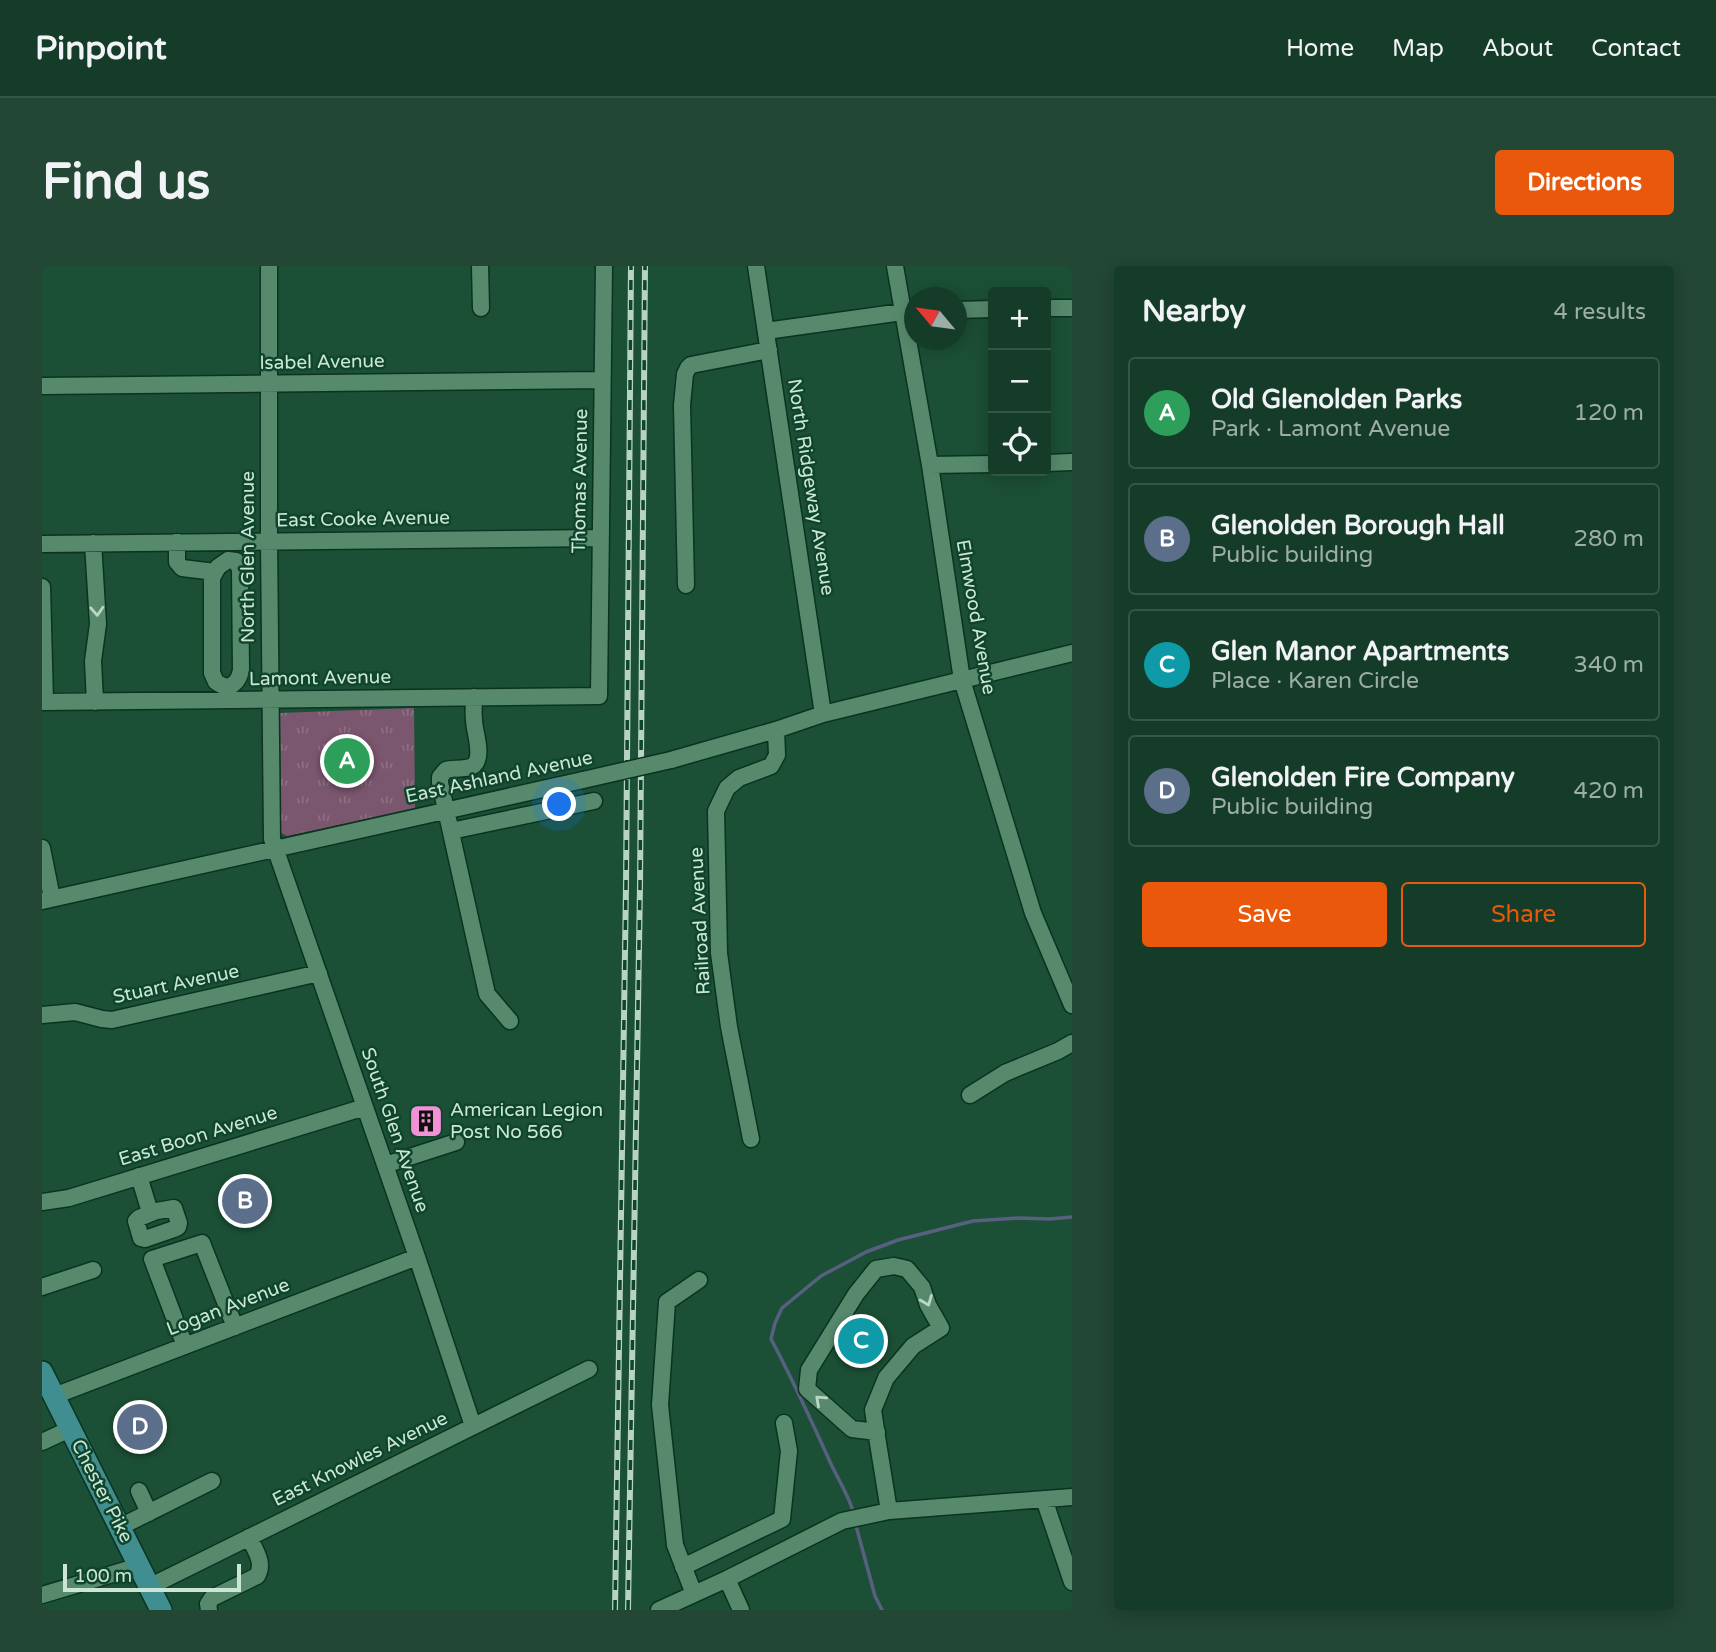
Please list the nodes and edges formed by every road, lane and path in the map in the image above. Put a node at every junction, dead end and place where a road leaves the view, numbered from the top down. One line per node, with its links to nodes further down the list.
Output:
1 (269, 266): 17 (street, North Glen Avenue)
2 (480, 266): 7 (street)
3 (604, 266): 16 (street, Thomas Avenue)
4 (756, 266): 13 (street, North Ridgeway Avenue)
5 (895, 266): 6 (street, Elmwood Avenue)
6 (904, 297)
7 (481, 308)
8 (1051, 308): 9 (street)
9 (1072, 308)
10 (988, 309): 11 (street)
11 (967, 310)
12 (904, 312): 13 (street)
13 (766, 331): 14 (street, North Ridgeway Avenue)
14 (769, 350): 31 (street); 41 (street, North Ridgeway Avenue)
15 (914, 350): 22 (street, Elmwood Avenue)
16 (603, 380): 17 (street, Isabel Avenue); 23 (street, Thomas Avenue)
17 (269, 384): 18 (street, Isabel Avenue); 24 (street, North Glen Avenue)
18 (42, 386)
19 (1072, 462): 20 (street)
20 (1051, 463)
21 (988, 464): 22 (street)
22 (930, 465): 34 (street, Elmwood Avenue)
23 (600, 538): 24 (street, East Cooke Avenue); 36 (street, Thomas Avenue)
24 (269, 541): 26 (street, East Cooke Avenue); 38 (street, North Glen Avenue)
25 (177, 542): 26 (street, East Cooke Avenue); 27 (street, East Cooke Avenue); 30 (street)
26 (228, 542): 29 (street)
27 (93, 543): 28 (street, East Cooke Avenue); 40 (street, one-way to 40)
28 (42, 544)
29 (228, 560): 30 (street); 35 (street)
30 (215, 572): 35 (street)
31 (686, 585)
32 (42, 587): 39 (street)
33 (1072, 653): 34 (street, East Ashland Avenue)
34 (962, 680): 41 (street, East Ashland Avenue); 50 (street, Elmwood Avenue)
35 (224, 694): 38 (street, Lamont Avenue); 40 (street, Lamont Avenue)
36 (599, 696): 37 (street, Lamont Avenue)
37 (474, 697): 38 (street, Lamont Avenue); 44 (street)
38 (270, 700): 47 (street, North Glen Avenue)
39 (43, 702): 40 (street, Lamont Avenue)
40 (95, 702)
41 (823, 714): 42 (street, East Ashland Avenue)
42 (776, 730): 44 (street, East Ashland Avenue, bridge); 56 (street, Railroad Avenue)
43 (594, 801): 45 (street)
44 (446, 810): 45 (street); 47 (street, East Ashland Avenue)
45 (451, 831): 52 (street)
46 (42, 848): 48 (street)
47 (275, 848): 48 (street, East Ashland Avenue); 49 (street, South Glen Avenue)
48 (47, 899)
49 (319, 973): 51 (street, Stuart Avenue); 55 (street, South Glen Avenue)
50 (1072, 1005)
51 (42, 1015)
52 (510, 1021)
53 (1072, 1042): 54 (street)
54 (970, 1095)
55 (365, 1107): 58 (street, South Glen Avenue); 59 (street, East Boon Avenue)
56 (751, 1139)
57 (456, 1142): 58 (street)
58 (385, 1165): 62 (street, South Glen Avenue)
59 (139, 1176): 60 (street, East Boon Avenue); 61 (street)
60 (42, 1202)
61 (154, 1212)
62 (417, 1257): 66 (street, Logan Avenue); 73 (street, South Glen Avenue)
63 (93, 1270): 65 (street)
64 (699, 1280): 86 (street)
65 (42, 1287)
66 (235, 1327): 67 (street, Logan Avenue); 67 (street)
67 (185, 1346): 70 (street, Logan Avenue)
68 (589, 1368): 73 (street, East Knowles Avenue)
69 (42, 1372): 70 (main road, Chester Pike)
70 (54, 1396): 72 (main road, Chester Pike)
71 (784, 1423): 86 (street)
72 (68, 1424): 74 (street); 76 (street); 83 (main road, Chester Pike)
73 (474, 1426): 84 (street, East Knowles Avenue)
74 (42, 1431)
75 (877, 1432): 75 (street, one-way to 75); 82 (street)
76 (42, 1443)
77 (212, 1481): 81 (street)
78 (139, 1491): 81 (street)
79 (1072, 1497): 80 (street)
80 (1044, 1499): 82 (street); 88 (street)
81 (149, 1513): 83 (street)
82 (883, 1513): 87 (street)
83 (120, 1527): 85 (main road, Chester Pike)
84 (249, 1537): 89 (street, East Knowles Avenue); 93 (street)
85 (139, 1566): 89 (main road, Chester Pike); 91 (street)
86 (684, 1567): 90 (street)
87 (727, 1579): 90 (street); 95 (street)
88 (1072, 1582)
89 (149, 1587): 92 (main road, Chester Pike)
90 (694, 1594): 94 (street)
91 (42, 1595)
92 (161, 1610)
93 (209, 1610)
94 (659, 1610)
95 (741, 1610)

